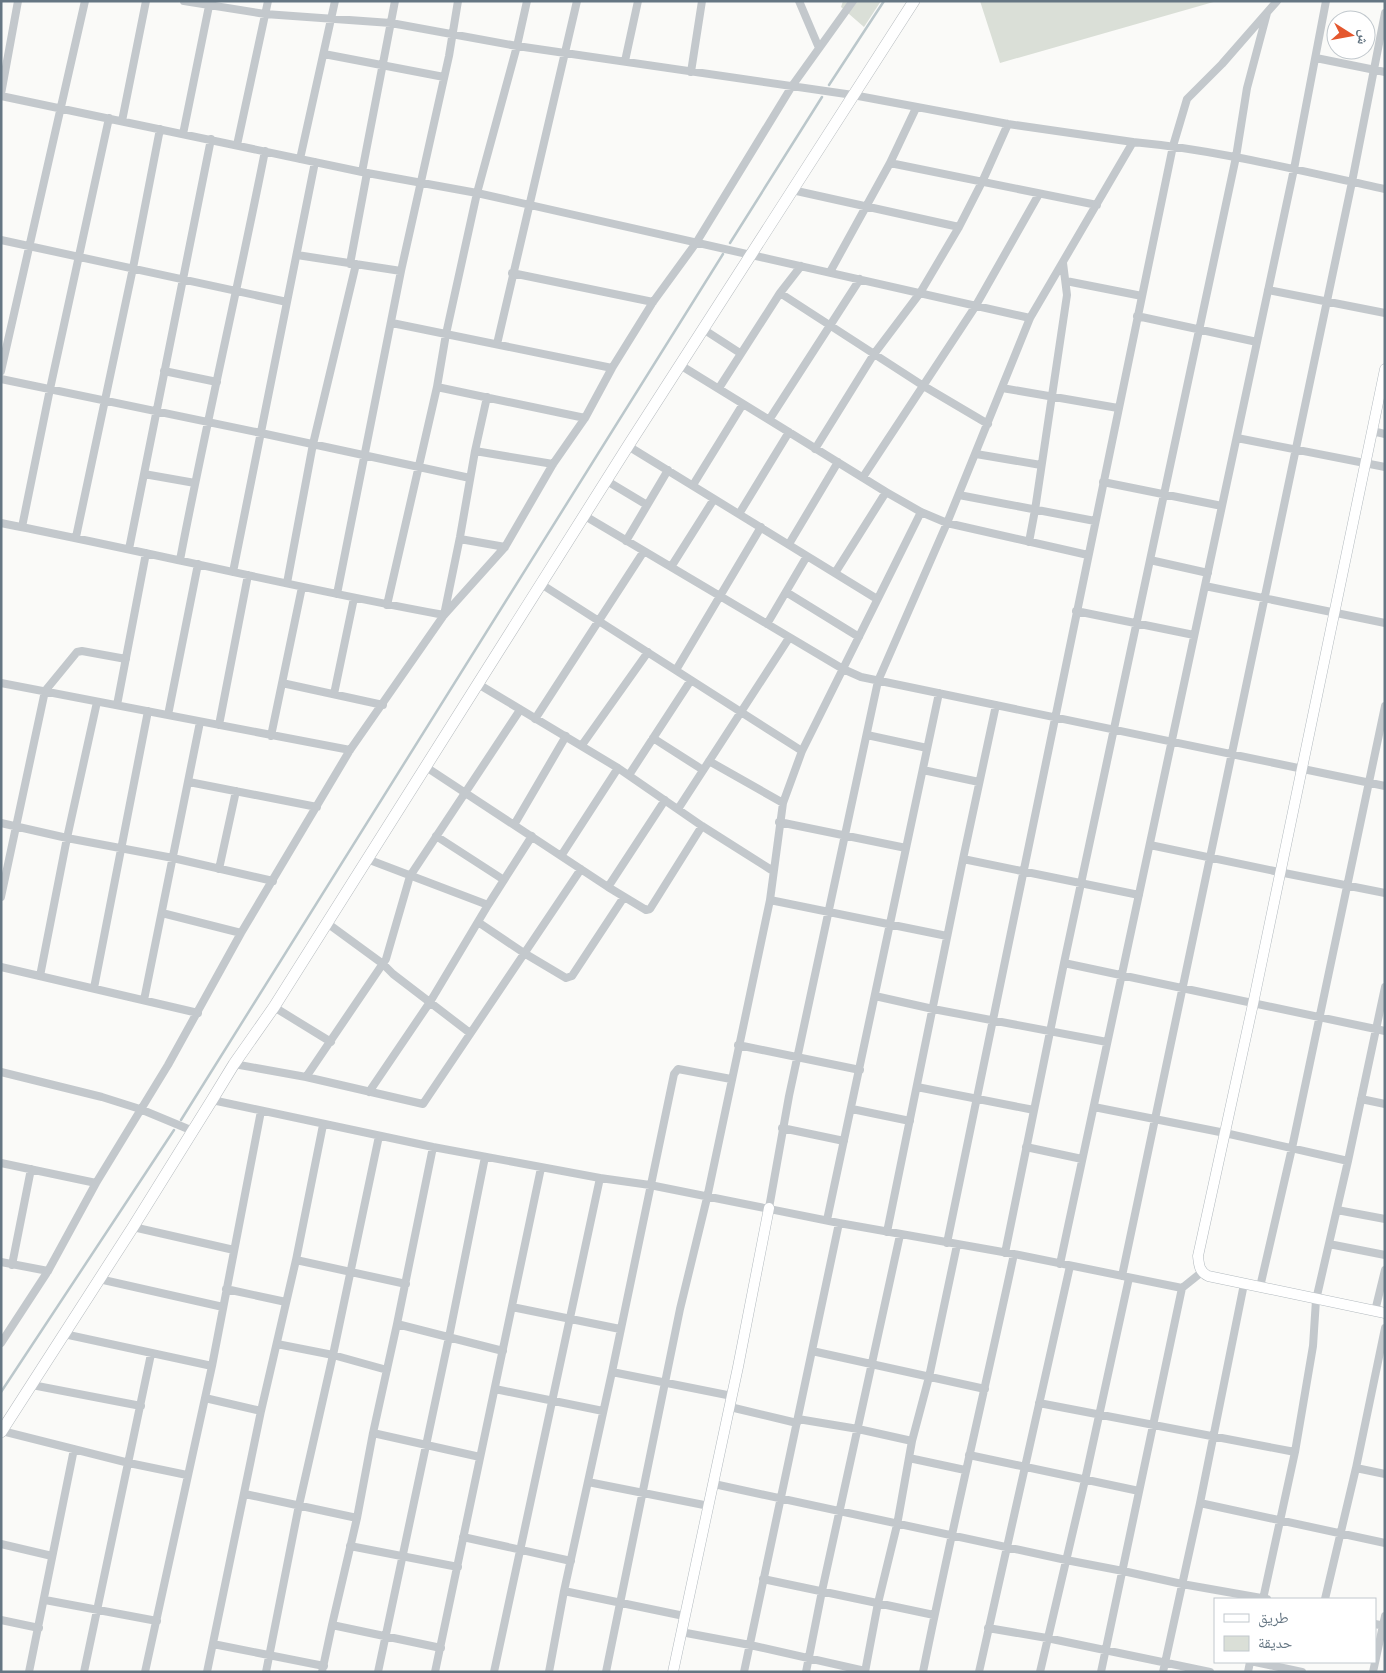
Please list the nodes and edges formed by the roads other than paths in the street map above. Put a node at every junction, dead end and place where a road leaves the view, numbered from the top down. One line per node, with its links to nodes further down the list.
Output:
1 (18, 1): 37 (street)
2 (85, 1): 40 (street)
3 (146, 1): 42 (street)
4 (184, 1): 18 (street)
5 (268, 1): 21 (street)
6 (335, 1): 22 (street)
7 (395, 1): 23 (street)
8 (458, 1): 24 (street)
9 (527, 1): 25 (street)
10 (577, 1): 27 (street)
11 (638, 1): 30 (street)
12 (702, 1): 33 (street)
13 (799, 1): 26 (street)
14 (853, 1): 26 (street)
15 (914, 1): 38 (main road)
16 (1277, 1): 19 (street)
17 (1326, 1): 29 (street)
18 (210, 3): 21 (street); 45 (street)
19 (1268, 11): 49 (street); 51 (street)
20 (1385, 13): 32 (street)
21 (265, 14): 22 (street); 48 (street)
22 (331, 18): 23 (street); 28 (street)
23 (391, 23): 24 (street); 31 (street)
24 (452, 35): 25 (street); 35 (street)
25 (517, 46): 27 (street); 62 (street)
26 (818, 48): 36 (street)
27 (566, 52): 30 (street); 64 (street)
28 (324, 54): 31 (street); 52 (street)
29 (1316, 58): 32 (street); 55 (street)
30 (625, 61): 33 (street)
31 (382, 66): 35 (street); 56 (street)
32 (1373, 69): 34 (street); 59 (street)
33 (691, 72): 36 (street)
34 (1385, 72)
35 (444, 77): 58 (street)
36 (792, 86): 38 (street); 69 (street)
37 (1, 95): 40 (street)
38 (853, 95): 39 (street); 61 (main road)
39 (916, 108): 43 (street); 54 (street)
40 (60, 109): 41 (street); 70 (street)
41 (109, 118): 42 (street); 73 (street)
42 (122, 121): 44 (street)
43 (1008, 124): 47 (street); 57 (street)
44 (160, 129): 45 (street); 77 (street)
45 (183, 134): 46 (street)
46 (211, 139): 48 (street); 82 (street)
47 (1134, 142): 49 (street); 65 (street)
48 (237, 145): 50 (street)
49 (1173, 146): 51 (street); 88 (street)
50 (265, 151): 52 (street); 85 (street)
51 (1236, 157): 55 (street); 99 (street)
52 (300, 159): 53 (street)
53 (315, 162): 56 (street); 72 (street)
54 (890, 163): 57 (street); 66 (street)
55 (1294, 169): 59 (street); 84 (street)
56 (365, 173): 58 (street); 75 (street)
57 (983, 180): 63 (street); 67 (street)
58 (421, 182): 62 (street); 78 (street)
59 (1352, 182): 60 (street); 91 (street)
60 (1385, 189)
61 (792, 190): 66 (street); 71 (main road)
62 (477, 193): 64 (street); 100 (street)
63 (1039, 194): 65 (street); 92 (street)
64 (529, 205): 69 (street); 80 (street)
65 (1097, 205): 74 (street)
66 (866, 206): 67 (street); 79 (street)
67 (958, 227): 87 (street)
68 (1, 240): 70 (street)
69 (696, 243): 71 (street); 90 (street)
70 (28, 246): 73 (street); 108 (street)
71 (751, 254): 76 (street); 98 (main road)
72 (297, 255): 75 (street); 89 (street)
73 (79, 258): 77 (street); 116 (street)
74 (1063, 263): 83 (street); 95 (street)
75 (353, 264): 78 (street); 132 (street)
76 (800, 266): 79 (street); 86 (street)
77 (133, 268): 82 (street); 119 (street)
78 (401, 271): 96 (street)
79 (830, 272): 81 (street)
80 (512, 273): 90 (street); 102 (street)
81 (860, 279): 87 (street); 97 (street)
82 (182, 280): 85 (street); 109 (street)
83 (1066, 281): 88 (street); 117 (street)
84 (1268, 290): 91 (street); 101 (street)
85 (237, 292): 89 (street); 111 (street)
86 (780, 293): 97 (street); 103 (street)
87 (920, 293): 92 (street); 104 (street)
88 (1142, 296): 94 (street)
89 (287, 302): 129 (street)
90 (653, 302): 106 (street)
91 (1328, 302): 93 (street); 135 (street)
92 (975, 307): 95 (street); 112 (street)
93 (1385, 313)
94 (1137, 316): 99 (street); 121 (street)
95 (1030, 318): 115 (street)
96 (392, 323): 100 (street); 138 (street)
97 (830, 326): 104 (street); 124 (street)
98 (703, 329): 103 (street); 105 (main road)
99 (1199, 330): 101 (street); 154 (street)
100 (446, 334): 102 (street); 113 (street)
101 (1257, 342): 131 (street)
102 (496, 344): 106 (street)
103 (740, 353): 114 (street)
104 (874, 354): 112 (street); 134 (street)
105 (680, 365): 114 (street); 133 (main road)
106 (612, 368): 123 (street)
107 (1385, 369): 128 (street)
108 (1, 371)
109 (164, 371): 111 (street); 122 (street)
110 (1, 379): 116 (street)
111 (217, 382): 125 (street)
112 (922, 385): 126 (street); 147 (street)
113 (437, 387): 118 (street); 144 (street)
114 (719, 388): 120 (street)
115 (1002, 388): 117 (street); 126 (street)
116 (50, 389): 119 (street); 166 (street)
117 (1051, 397): 121 (street); 142 (street)
118 (488, 398): 123 (street); 136 (street)
119 (104, 401): 122 (street); 168 (street)
120 (743, 404): 124 (street); 152 (street)
121 (1118, 408): 150 (street)
122 (156, 411): 125 (street); 146 (street)
123 (586, 418): 140 (street)
124 (769, 420): 127 (street)
125 (208, 423): 129 (street); 151 (street)
126 (988, 424): 137 (street)
127 (788, 432): 134 (street); 161 (street)
128 (1372, 432): 130 (street); 141 (street)
129 (261, 433): 132 (street); 183 (street)
130 (1385, 434)
131 (1237, 438): 135 (street); 158 (street)
132 (313, 444): 138 (street); 187 (street)
133 (628, 446): 145 (street); 149 (main road)
134 (816, 449): 139 (street)
135 (1296, 450): 141 (street); 195 (street)
136 (475, 451): 140 (street); 148 (street)
137 (976, 454): 142 (street); 155 (street)
138 (365, 456): 144 (street); 192 (street)
139 (838, 462): 147 (street); 172 (street)
140 (553, 464): 173 (street)
141 (1365, 464): 143 (street); 199 (street)
142 (1041, 465): 159 (street)
143 (1385, 467)
144 (419, 468): 148 (street); 197 (street)
145 (668, 470): 152 (street); 157 (street)
146 (144, 474): 151 (street); 174 (street)
147 (863, 477): 153 (street)
148 (470, 478): 169 (street)
149 (607, 480): 157 (street); 162 (main road)
150 (1103, 482): 154 (street); 163 (street)
151 (195, 483): 179 (street)
152 (693, 485): 156 (street)
153 (886, 492): 160 (street); 184 (street)
154 (1164, 494): 158 (street); 180 (street)
155 (959, 495): 159 (street); 165 (street)
156 (714, 499): 161 (street); 182 (street)
157 (647, 505): 170 (street)
158 (1222, 506): 185 (street)
159 (1035, 510): 163 (street); 171 (street)
160 (921, 512): 165 (street); 196 (street)
161 (739, 514): 167 (street)
162 (585, 516): 170 (street); 188 (main road)
163 (1095, 521): 177 (street)
164 (1, 523): 166 (street)
165 (948, 524): 171 (street); 213 (street)
166 (22, 527): 168 (street)
167 (761, 527): 172 (street); 193 (street)
168 (76, 537): 174 (street)
169 (460, 539): 173 (street); 200 (street)
170 (626, 541): 175 (street)
171 (1029, 542): 177 (street)
172 (789, 544): 178 (street)
173 (505, 547): 200 (street)
174 (129, 549): 176 (street)
175 (644, 552): 182 (street); 201 (street)
176 (146, 553): 179 (street); 209 (street)
177 (1088, 555): 198 (street)
178 (807, 556): 184 (street); 191 (street)
179 (180, 560): 181 (street)
180 (1150, 560): 185 (street); 204 (street)
181 (198, 564): 183 (street); 228 (street)
182 (671, 568): 193 (street)
183 (233, 572): 186 (street)
184 (835, 573): 196 (street)
185 (1208, 573): 189 (street)
186 (248, 575): 187 (street); 232 (street)
187 (287, 584): 190 (street)
188 (541, 584): 201 (street); 216 (main road)
189 (1205, 586): 195 (street); 205 (street)
190 (302, 587): 192 (street); 215 (street)
191 (786, 592): 203 (street); 206 (street)
192 (337, 594): 194 (street)
193 (719, 597): 203 (street); 211 (street)
194 (354, 598): 197 (street); 219 (street)
195 (1265, 598): 199 (street); 243 (street)
196 (877, 599): 206 (street)
197 (387, 605): 200 (street)
198 (1076, 611): 204 (street); 229 (street)
199 (1333, 612): 202 (street); 247 (street)
200 (444, 615): 222 (street)
201 (600, 621): 208 (street); 230 (street)
202 (1385, 623)
203 (767, 624): 207 (street)
204 (1137, 624): 205 (street); 233 (street)
205 (1194, 635): 238 (street)
206 (858, 637): 210 (street)
207 (789, 638): 210 (street); 227 (street)
208 (648, 652): 211 (street); 239 (street)
209 (126, 659): 217 (street); 221 (street)
210 (843, 669): 213 (street); 242 (street)
211 (676, 670): 212 (street)
212 (691, 680): 227 (street); 237 (street)
213 (878, 681): 218 (street); 234 (street)
214 (1, 683): 217 (street)
215 (282, 683): 219 (street); 235 (street)
216 (478, 684): 225 (street); 245 (main road)
217 (45, 692): 220 (street); 265 (street)
218 (939, 693): 223 (street); 240 (street)
219 (334, 694): 222 (street)
220 (97, 702): 221 (street); 269 (street)
221 (117, 705): 226 (street)
222 (383, 705): 241 (street)
223 (996, 705): 229 (street); 252 (street)
224 (1385, 706): 253 (street)
225 (520, 710): 230 (street); 256 (street)
226 (148, 711): 228 (street); 272 (street)
227 (741, 712): 242 (street); 244 (street)
228 (168, 715): 231 (street)
229 (1055, 717): 233 (street); 281 (street)
230 (535, 718): 236 (street)
231 (200, 722): 232 (street); 251 (street)
232 (219, 725): 235 (street)
233 (1114, 730): 238 (street); 286 (street)
234 (867, 735): 240 (street); 268 (street)
235 (271, 736): 241 (street)
236 (566, 736): 239 (street); 263 (street)
237 (653, 738): 248 (street); 250 (street)
238 (1172, 741): 243 (street); 270 (street)
239 (582, 746): 246 (street)
240 (927, 748): 249 (street)
241 (350, 750): 259 (street)
242 (802, 751): 258 (street)
243 (1232, 754): 247 (street); 275 (street)
244 (709, 761): 248 (street); 258 (street)
245 (426, 767): 256 (street); 276 (main road)
246 (618, 768): 250 (street); 273 (street)
247 (1302, 768): 253 (street); 282 (street)
248 (703, 770): 260 (street)
249 (923, 770): 252 (street); 271 (street)
250 (629, 775): 257 (street)
251 (189, 782): 255 (street); 274 (street)
252 (979, 782): 277 (street)
253 (1369, 782): 254 (street); 287 (street)
254 (1385, 786)
255 (236, 791): 259 (street); 278 (street)
256 (466, 793): 263 (street); 266 (street)
257 (665, 800): 260 (street); 288 (street)
258 (782, 803): 261 (street)
259 (317, 807): 285 (street)
260 (678, 809): 264 (street)
261 (780, 822): 268 (street); 280 (street)
262 (1, 824): 265 (street)
263 (514, 825): 267 (street)
264 (702, 826): 280 (street); 292 (street)
265 (16, 827): 269 (street); 291 (street)
266 (436, 836): 283 (street); 284 (street)
267 (532, 836): 273 (street); 284 (street)
268 (845, 836): 271 (street); 295 (street)
269 (67, 838): 272 (street); 307 (street)
270 (1150, 845): 275 (street); 290 (street)
271 (906, 848): 299 (street)
272 (121, 849): 274 (street); 309 (street)
273 (561, 856): 279 (street)
274 (173, 858): 278 (street); 296 (street)
275 (1210, 858): 282 (street); 310 (street)
276 (367, 859): 283 (street); 298 (main road)
277 (963, 859): 281 (street); 301 (street)
278 (219, 869): 285 (street)
279 (581, 869): 288 (street); 302 (street)
280 (773, 871): 293 (street)
281 (1023, 871): 286 (street); 319 (street)
282 (1279, 872): 287 (street); 314 (street)
283 (410, 876): 294 (street); 304 (street)
284 (504, 880): 294 (street)
285 (273, 882): 300 (street)
286 (1081, 883): 290 (street); 303 (street)
287 (1346, 885): 289 (street); 318 (street)
288 (608, 887): 292 (street)
289 (1385, 892)
290 (1139, 895): 306 (street)
291 (1, 897)
292 (624, 897): 302 (street)
293 (770, 900): 295 (street); 326 (street)
294 (488, 904): 297 (street)
295 (828, 912): 299 (street); 327 (street)
296 (162, 913): 300 (street); 312 (street)
297 (478, 922): 302 (street); 313 (street)
298 (327, 923): 304 (street); 315 (main road)
299 (890, 925): 301 (street); 311 (street)
300 (241, 933): 317 (street)
301 (947, 936): 316 (street)
302 (524, 953): 323 (street)
303 (1064, 963): 306 (street); 321 (street)
304 (383, 964): 313 (street); 324 (street)
305 (1, 967): 307 (street)
306 (1122, 975): 310 (street); 325 (street)
307 (40, 976): 309 (street)
308 (1385, 987): 320 (street)
309 (94, 988): 312 (street)
310 (1183, 989): 314 (street); 344 (street)
311 (875, 996): 316 (street); 329 (street)
312 (144, 1000): 317 (street)
313 (430, 1002): 323 (street); 334 (street)
314 (1253, 1004): 318 (street); 349 (street)
315 (274, 1007): 324 (street); 328 (main road)
316 (934, 1009): 319 (street); 333 (street)
317 (198, 1013): 340 (street)
318 (1319, 1018): 320 (street); 354 (street)
319 (992, 1020): 321 (street); 335 (street)
320 (1376, 1029): 322 (street); 336 (street)
321 (1050, 1031): 325 (street); 342 (street)
322 (1385, 1031)
323 (470, 1033): 334 (street)
324 (331, 1042): 331 (street)
325 (1107, 1042): 339 (street)
326 (738, 1045): 327 (street); 332 (street)
327 (797, 1057): 329 (street); 347 (street)
328 (234, 1064): 331 (street); 337 (main road)
329 (860, 1070): 341 (street)
330 (1, 1072): 340 (street)
331 (306, 1078): 334 (street)
332 (731, 1079): 363 (street); 364 (street)
333 (917, 1087): 335 (street); 345 (street)
334 (369, 1092)
335 (976, 1098): 342 (street); 373 (street)
336 (1361, 1099): 338 (street); 357 (street)
337 (212, 1100): 343 (street); 348 (main road)
338 (1385, 1104)
339 (1094, 1107): 344 (street); 356 (street)
340 (140, 1109): 348 (street); 362 (street)
341 (852, 1109): 345 (street); 351 (street)
342 (1034, 1110): 353 (street)
343 (261, 1111): 346 (street); 376 (street)
344 (1155, 1119): 349 (street); 389 (street)
345 (910, 1121): 371 (street)
346 (323, 1124): 350 (street); 380 (street)
347 (782, 1128): 351 (street); 365 (street)
348 (193, 1131): 370 (main road)
349 (1225, 1134): 354 (street); 388 (street)
350 (379, 1136): 352 (street); 387 (street)
351 (844, 1141): 368 (street)
352 (433, 1147): 355 (street); 391 (street)
353 (1026, 1147): 356 (street); 377 (street)
354 (1292, 1148): 357 (street); 393 (street)
355 (485, 1157): 359 (street); 406 (street)
356 (1082, 1159): 382 (street)
357 (1348, 1161): 366 (street)
358 (1, 1163): 360 (street)
359 (541, 1168): 361 (street); 399 (street)
360 (31, 1169): 362 (street); 383 (street)
361 (600, 1178): 363 (street); 401 (street)
362 (96, 1183): 386 (street)
363 (650, 1185): 364 (street); 404 (street)
364 (707, 1198): 365 (street); 418 (street)
365 (768, 1208): 368 (street); 422 (street)
366 (1337, 1210): 367 (street); 374 (street)
367 (1385, 1219)
368 (827, 1220): 369 (street)
369 (839, 1223): 371 (street); 410 (street)
370 (133, 1227): 376 (street); 390 (main road)
371 (887, 1232): 372 (street)
372 (900, 1234): 373 (street); 413 (street)
373 (947, 1243): 375 (street)
374 (1329, 1244): 379 (street); 396 (street)
375 (957, 1245): 377 (street); 417 (street)
376 (234, 1250): 395 (street)
377 (1005, 1253): 378 (street)
378 (1014, 1254): 382 (street); 421 (street)
379 (1385, 1255)
380 (296, 1260): 387 (street); 397 (street)
381 (1, 1262): 383 (street)
382 (1060, 1264): 384 (street)
383 (12, 1265): 386 (street)
384 (1070, 1266): 389 (street); 425 (street)
385 (1385, 1270): 400 (street)
386 (48, 1271): 407 (street)
387 (350, 1272): 391 (street); 412 (street)
388 (1202, 1272): 392 (street); 394 (street)
389 (1125, 1277): 394 (street); 430 (street)
390 (99, 1279): 398 (street); 405 (main road)
391 (406, 1284): 402 (street)
392 (1244, 1284): 393 (street); 436 (street)
393 (1260, 1287): 396 (street)
394 (1182, 1288): 432 (street)
395 (226, 1289): 397 (street); 398 (street)
396 (1316, 1300): 400 (street); 440 (street)
397 (286, 1302): 408 (street)
398 (223, 1307): 414 (street)
399 (512, 1307): 401 (street); 409 (street)
400 (1380, 1312)
401 (570, 1319): 404 (street); 424 (street)
402 (398, 1324): 406 (street); 415 (street)
403 (1385, 1328): 446 (street)
404 (620, 1329): 416 (street)
405 (64, 1334): 411 (street); 419 (main road)
406 (449, 1337): 409 (street); 438 (street)
407 (1, 1343)
408 (277, 1344): 412 (street); 428 (street)
409 (503, 1351): 420 (street)
410 (812, 1351): 413 (street); 431 (street)
411 (151, 1354): 414 (street); 426 (street)
412 (333, 1355): 415 (street); 458 (street)
413 (872, 1365): 417 (street); 433 (street)
414 (212, 1366): 423 (street)
415 (387, 1370): 435 (street)
416 (612, 1372): 418 (street); 429 (street)
417 (929, 1377): 421 (street); 437 (street)
418 (665, 1384): 422 (street); 454 (street)
419 (32, 1385): 426 (street); 434 (main road)
420 (495, 1389): 424 (street); 442 (street)
421 (985, 1389): 441 (street)
422 (732, 1396): 427 (street)
423 (205, 1398): 428 (street); 449 (street)
424 (552, 1400): 429 (street); 471 (street)
425 (1040, 1403): 430 (street); 445 (street)
426 (141, 1406): 444 (street)
427 (730, 1407): 431 (street); 452 (street)
428 (261, 1411): 455 (street)
429 (603, 1411): 451 (street)
430 (1099, 1414): 432 (street); 450 (street)
431 (797, 1420): 433 (street); 456 (street)
432 (1153, 1425): 436 (street); 453 (street)
433 (858, 1429): 437 (street); 460 (street)
434 (2, 1432): 439 (street)
435 (373, 1433): 438 (street); 461 (street)
436 (1214, 1436): 440 (street); 457 (street)
437 (912, 1441): 443 (street)
438 (425, 1445): 442 (street); 473 (street)
439 (74, 1450): 444 (street); 472 (street)
440 (1295, 1452): 462 (street)
441 (969, 1455): 445 (street); 447 (street)
442 (480, 1457): 466 (street)
443 (909, 1458): 447 (street); 463 (street)
444 (129, 1463): 449 (street); 488 (street)
445 (1026, 1468): 450 (street); 470 (street)
446 (1356, 1468): 448 (street); 464 (street)
447 (965, 1470): 465 (street)
448 (1385, 1474)
449 (187, 1476): 493 (street)
450 (1085, 1480): 453 (street); 474 (street)
451 (588, 1482): 454 (street); 475 (street)
452 (714, 1484): 456 (street); 459 (street)
453 (1139, 1491): 477 (street)
454 (643, 1493): 459 (street); 486 (street)
455 (245, 1494): 458 (street); 501 (street)
456 (780, 1499): 460 (street); 478 (street)
457 (1200, 1503): 462 (street); 479 (street)
458 (299, 1505): 461 (street); 506 (street)
459 (709, 1506): 490 (street)
460 (840, 1512): 463 (street); 481 (street)
461 (357, 1518): 469 (street)
462 (1281, 1521): 464 (street); 483 (street)
463 (897, 1524): 465 (street); 487 (street)
464 (1341, 1534): 467 (street); 484 (street)
465 (952, 1536): 470 (street); 489 (street)
466 (463, 1537): 471 (street); 476 (street)
467 (1385, 1543)
468 (1, 1544): 472 (street)
469 (350, 1546): 473 (street); 494 (street)
470 (1006, 1547): 474 (street); 497 (street)
471 (520, 1548): 475 (street); 519 (street)
472 (52, 1556): 485 (street)
473 (402, 1556): 476 (street); 499 (street)
474 (1066, 1560): 477 (street); 500 (street)
475 (571, 1561): 480 (street)
476 (458, 1567): 503 (street)
477 (1123, 1571): 479 (street); 504 (street)
478 (763, 1579): 481 (street); 502 (street)
479 (1182, 1584): 482 (street); 508 (street)
480 (564, 1591): 486 (street); 520 (street)
481 (822, 1591): 487 (street); 507 (street)
482 (1259, 1598)
483 (1265, 1598)
484 (1326, 1598)
485 (45, 1600): 488 (street); 496 (street)
486 (621, 1602): 490 (street); 521 (street)
487 (878, 1603): 489 (street); 511 (street)
488 (98, 1611): 493 (street); 513 (street)
489 (934, 1615): 525 (street)
490 (684, 1616): 498 (street)
491 (1385, 1616): 495 (street)
492 (1, 1620): 496 (street)
493 (157, 1621): 514 (street)
494 (332, 1625): 499 (street); 510 (street)
495 (1381, 1625): 505 (street)
496 (39, 1628): 512 (street)
497 (988, 1628): 500 (street); 526 (street)
498 (681, 1632): 502 (street); 522 (street)
499 (384, 1638): 503 (street); 517 (street)
500 (1047, 1638): 504 (street); 527 (street)
501 (213, 1644): 506 (street); 515 (street)
502 (750, 1645): 507 (street); 523 (street)
503 (441, 1648): 518 (street)
504 (1105, 1651): 508 (street); 528 (street)
505 (1376, 1654)
506 (269, 1655): 510 (street); 516 (street)
507 (809, 1658): 511 (street); 524 (street)
508 (1165, 1663): 529 (street); 530 (street)
509 (1260, 1663): 531 (street)
510 (323, 1669)
511 (865, 1671)
512 (29, 1672)
513 (84, 1672)
514 (145, 1672)
515 (207, 1672)
516 (266, 1672)
517 (378, 1672)
518 (435, 1672)
519 (494, 1672)
520 (549, 1672)
521 (606, 1672)
522 (673, 1672)
523 (744, 1672)
524 (806, 1672)
525 (923, 1672)
526 (979, 1672)
527 (1040, 1672)
528 (1101, 1672)
529 (1163, 1672)
530 (1210, 1672)
531 (1302, 1672)

